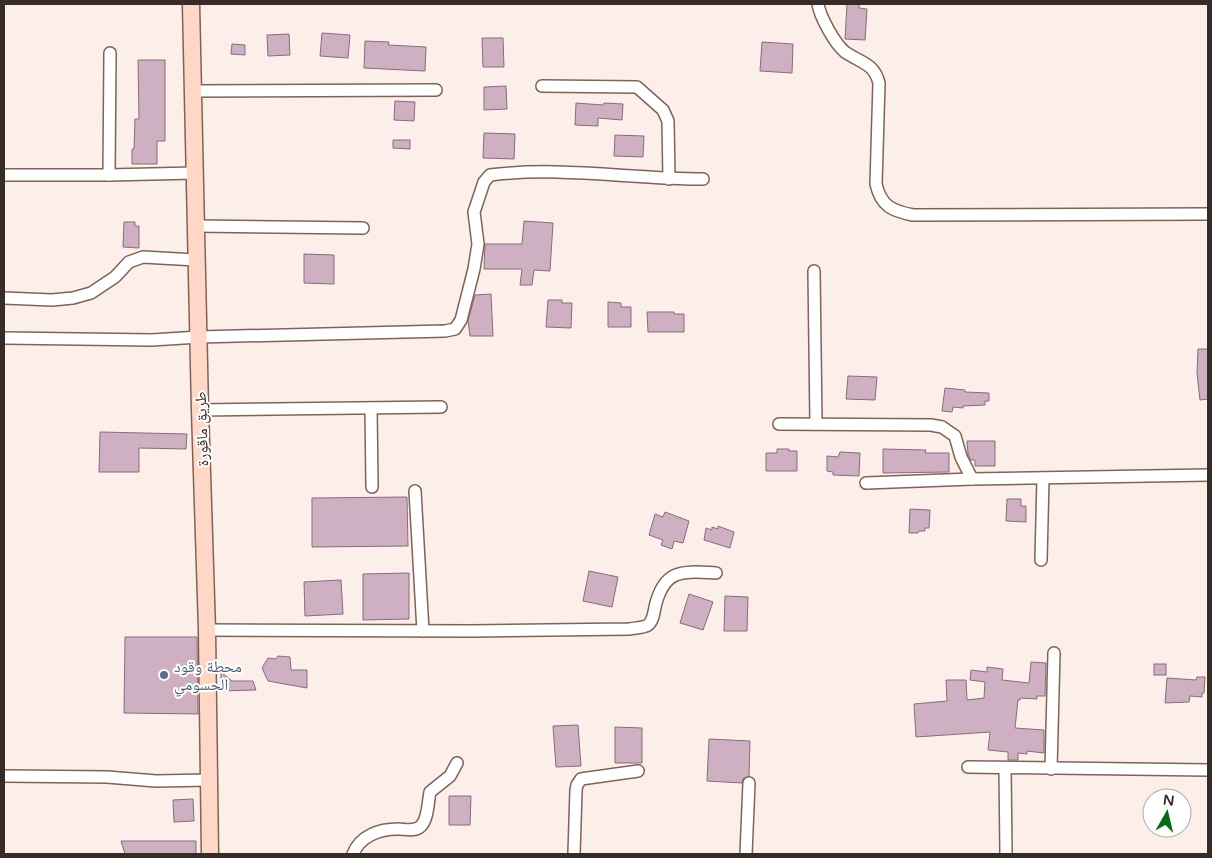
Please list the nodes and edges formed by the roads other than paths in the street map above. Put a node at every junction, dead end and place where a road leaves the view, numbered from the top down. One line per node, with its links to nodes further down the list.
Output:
1 (191, 4): 5 (street, طريق ماقورة)
2 (818, 4): 12 (street)
3 (110, 53): 9 (street)
4 (542, 86): 10 (street)
5 (192, 90): 6 (street); 7 (street, طريق ماقورة)
6 (436, 90)
7 (194, 173): 9 (street); 13 (street, طريق ماقورة)
8 (4, 175): 9 (street)
9 (109, 175)
10 (669, 179): 11 (street); 18 (street)
11 (703, 179)
12 (1208, 214)
13 (196, 226): 14 (street); 15 (street, طريق ماقورة)
14 (363, 228)
15 (196, 260): 17 (street); 18 (street, طريق ماقورة)
16 (814, 271): 24 (street)
17 (4, 298)
18 (199, 337): 19 (street); 22 (street, طريق ماقورة)
19 (4, 338)
20 (441, 407): 21 (street)
21 (371, 408): 22 (street); 29 (street)
22 (200, 410): 33 (street, طريق ماقورة)
23 (779, 424): 24 (street)
24 (816, 424): 27 (street)
25 (1208, 475): 26 (street)
26 (1043, 478): 27 (street); 31 (street)
27 (972, 479): 28 (street)
28 (866, 483)
29 (372, 488)
30 (416, 491): 34 (street)
31 (1041, 560)
32 (716, 573): 34 (street)
33 (207, 630): 34 (street); 43 (street, طريق ماقورة)
34 (423, 631)
35 (1054, 653): 39 (street)
36 (458, 763): 46 (street)
37 (968, 767): 38 (street)
38 (1005, 768): 39 (street); 49 (street)
39 (1051, 769): 40 (street)
40 (1208, 770)
41 (638, 771): 47 (street)
42 (4, 776): 43 (street)
43 (209, 780): 45 (street, طريق ماقورة)
44 (748, 783): 48 (street)
45 (210, 854)
46 (353, 854)
47 (574, 854)
48 (746, 854)
49 (1006, 854)

